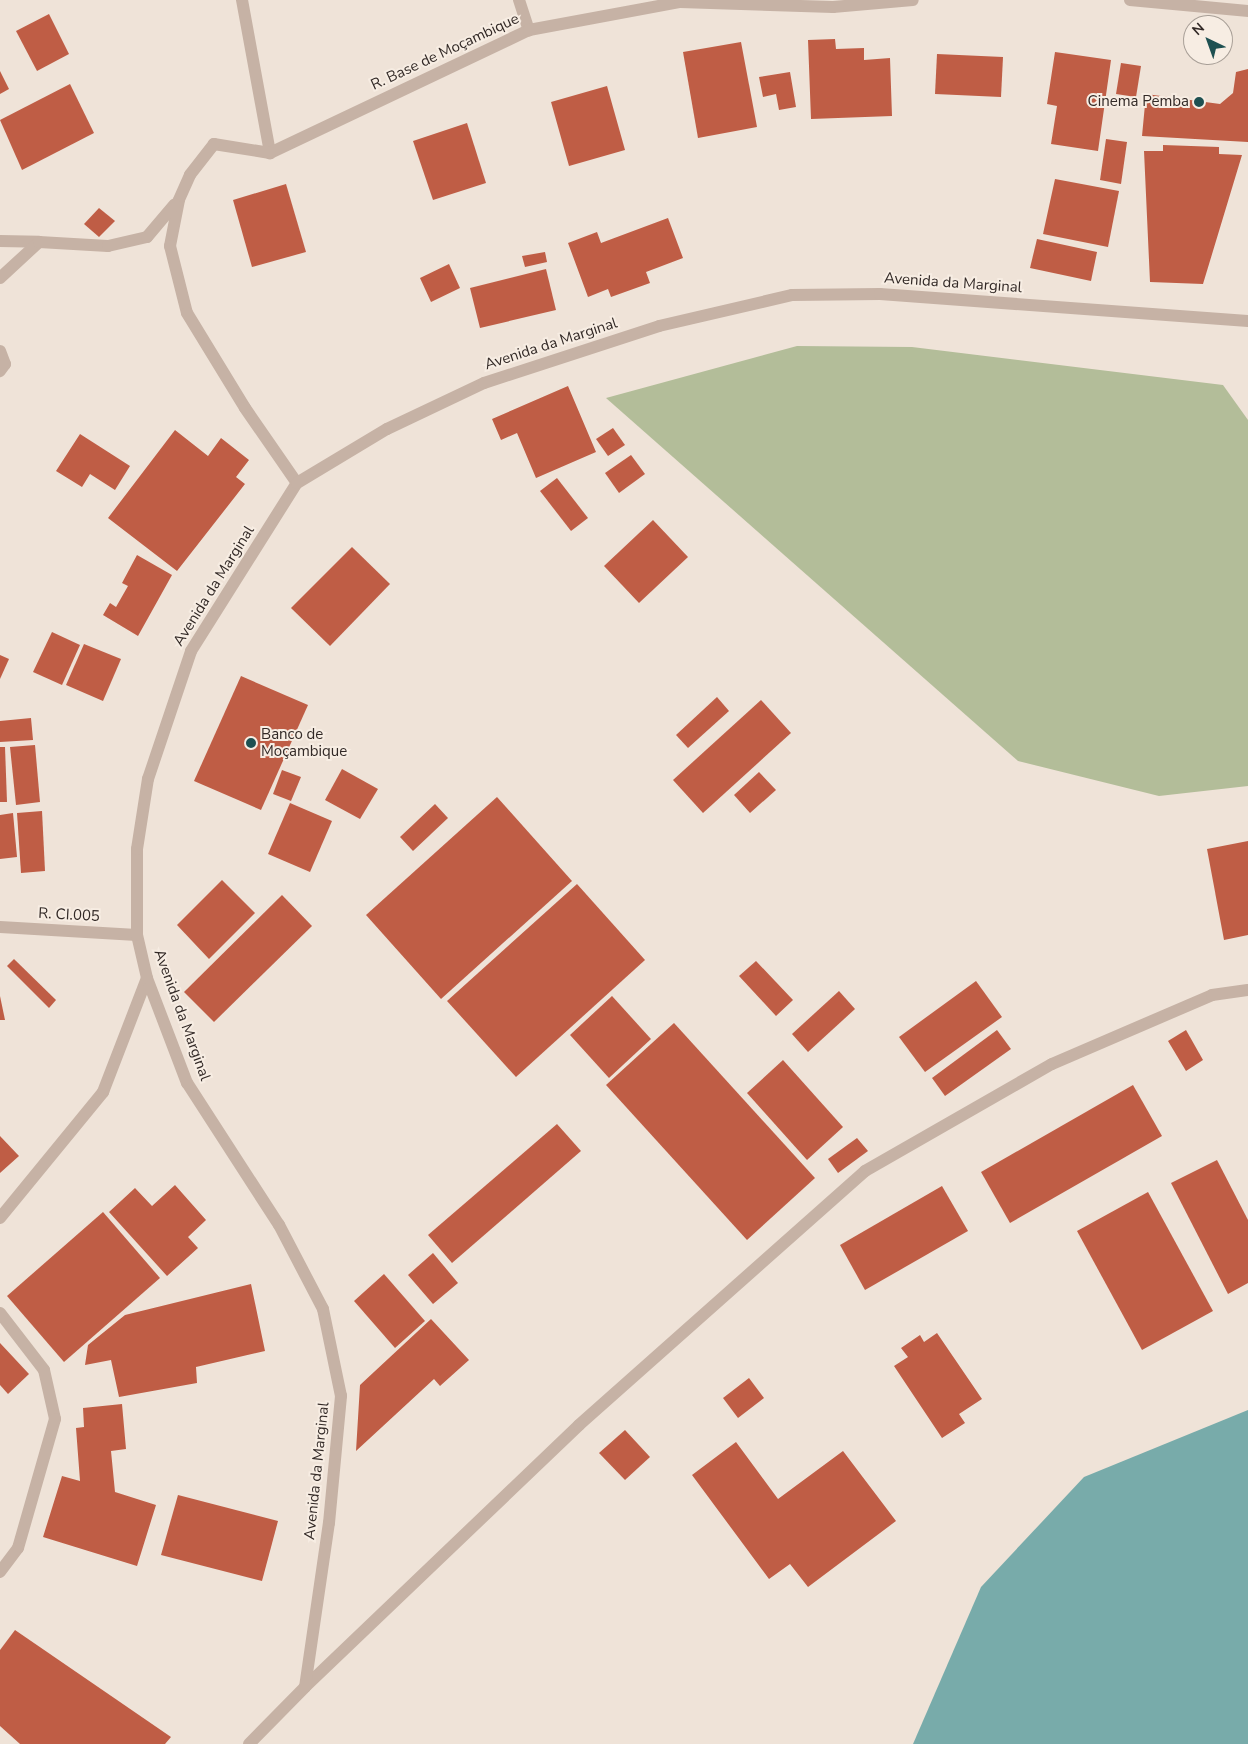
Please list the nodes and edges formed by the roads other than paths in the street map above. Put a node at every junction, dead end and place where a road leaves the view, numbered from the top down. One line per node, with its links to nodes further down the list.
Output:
1 (242, 0): 8 (street)
2 (519, 0): 7 (street)
3 (913, 0): 5 (street, R. Base de Moçambique)
4 (1130, 0): 6 (street)
5 (832, 4): 7 (street, R. Base de Moçambique)
6 (1248, 11)
7 (528, 30): 8 (street, R. Base de Moçambique)
8 (270, 153): 9 (street)
9 (179, 200): 11 (street); 16 (street)
10 (0, 241): 11 (street)
11 (39, 242): 12 (street)
12 (0, 278)
13 (1248, 321): 16 (street, Avenida da Marginal)
14 (0, 351): 15 (street)
15 (0, 371)
16 (298, 482): 18 (street, Avenida da Marginal)
17 (0, 927): 18 (street, R. CI.005)
18 (137, 935): 19 (street, Avenida da Marginal)
19 (147, 978): 21 (street); 24 (street, Avenida da Marginal)
20 (1248, 990): 24 (street)
21 (0, 1218)
22 (0, 1313): 23 (street)
23 (0, 1572)
24 (306, 1687): 25 (street)
25 (249, 1744)

